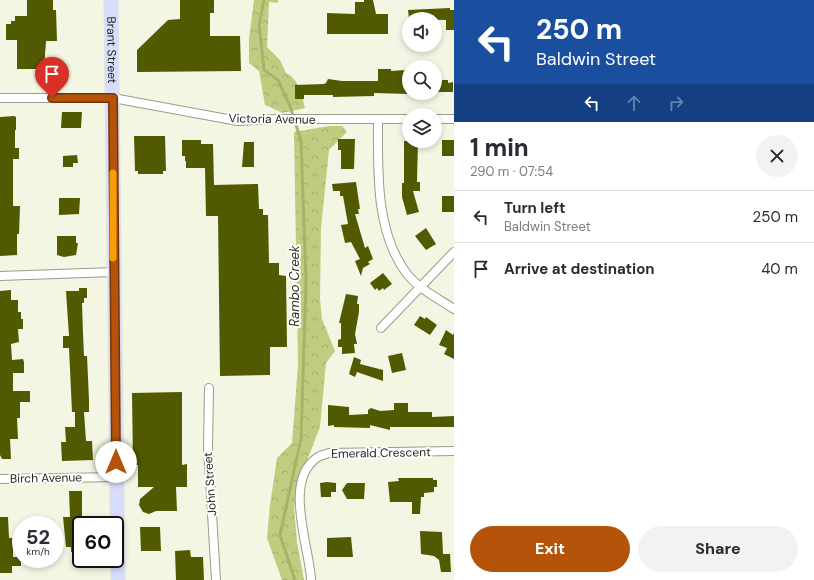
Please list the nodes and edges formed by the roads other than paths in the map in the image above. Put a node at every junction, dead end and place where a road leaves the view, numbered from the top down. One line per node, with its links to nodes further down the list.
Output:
1 (111, 0): 3 (main road, Brant Street)
2 (0, 98): 3 (street, Victoria Avenue)
3 (113, 98): 7 (street, Victoria Avenue); 9 (main road, Brant Street)
4 (402, 119): 7 (street, Victoria Avenue)
5 (442, 119): 6 (street)
6 (454, 119)
7 (378, 120): 11 (street)
8 (454, 252): 11 (street)
9 (114, 272): 10 (street); 16 (main road, Brant Street)
10 (0, 276)
11 (421, 286): 12 (street); 13 (street)
12 (454, 309)
13 (380, 328)
14 (209, 388): 20 (street, John Street)
15 (454, 451): 18 (street, Emerald Crescent)
16 (116, 478): 17 (street, Birch Avenue); 19 (main road, Brant Street)
17 (0, 479)
18 (311, 577)
19 (118, 580)
20 (216, 580)

